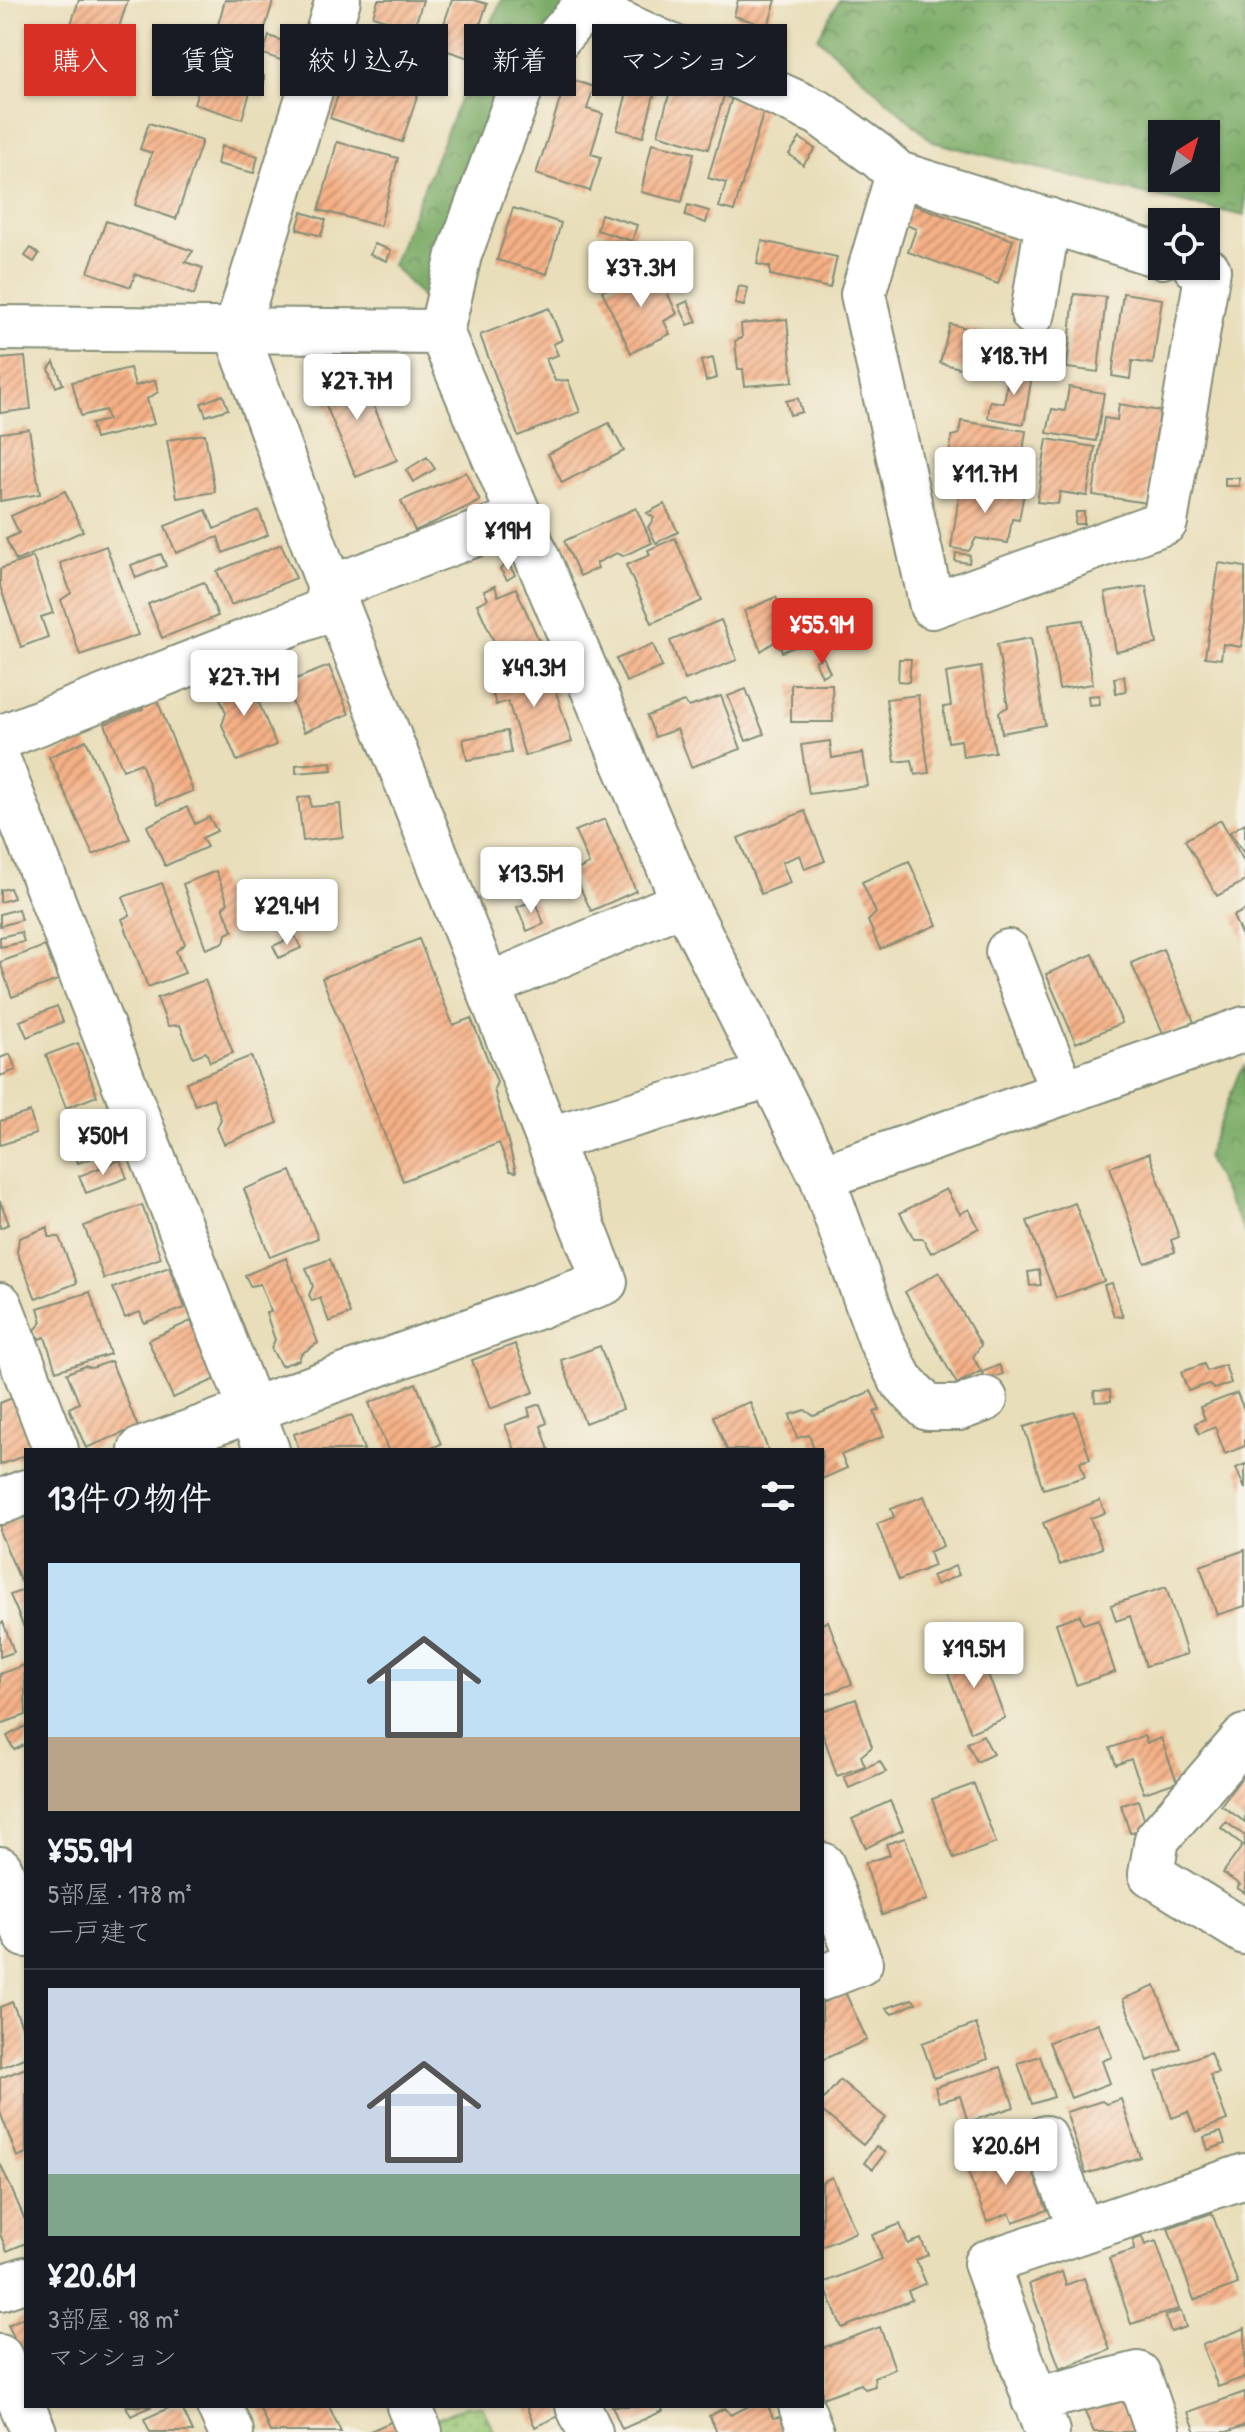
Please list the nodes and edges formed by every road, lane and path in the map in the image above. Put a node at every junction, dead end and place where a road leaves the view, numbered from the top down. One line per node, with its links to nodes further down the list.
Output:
1 (338, 0): 9 (street)
2 (586, 4): 3 (street); 10 (street)
3 (898, 174): 4 (street); 6 (street)
4 (1048, 220): 5 (street); 7 (street)
5 (1148, 252)
6 (1206, 280)
7 (1033, 313)
8 (0, 328): 9 (street)
9 (236, 331): 10 (street); 12 (street)
10 (441, 332): 11 (street)
11 (519, 518): 12 (street); 14 (street)
12 (330, 588): 13 (street); 16 (street)
13 (2, 738): 24 (street)
14 (684, 902): 16 (street); 18 (street)
15 (1008, 952): 19 (street)
16 (489, 985): 20 (street)
17 (1245, 1029): 19 (street)
18 (771, 1075): 20 (street); 21 (street)
19 (1063, 1093): 21 (street)
20 (549, 1139): 24 (street)
21 (822, 1177): 23 (street)
22 (0, 1305): 25 (street)
23 (985, 1399)
24 (250, 1410): 26 (street); 27 (street)
25 (55, 1448)
26 (146, 1448)
27 (266, 1448)
28 (24, 1493): 29 (street)
29 (0, 1502)
30 (1245, 1737): 34 (street)
31 (0, 1869): 33 (street)
32 (824, 1870): 35 (street)
33 (24, 1930)
34 (1245, 1932)
35 (824, 1977)
36 (1045, 2138): 38 (street)
37 (1242, 2186): 38 (street)
38 (1081, 2230): 46 (street)
39 (24, 2280): 40 (street)
40 (0, 2288)
41 (0, 2357): 47 (street)
42 (220, 2408): 48 (street)
43 (410, 2408): 49 (street)
44 (579, 2408): 50 (street)
45 (802, 2408): 51 (street)
46 (1040, 2416): 52 (street)
47 (34, 2432)
48 (231, 2432)
49 (420, 2432)
50 (590, 2432)
51 (811, 2432)
52 (1158, 2432)

